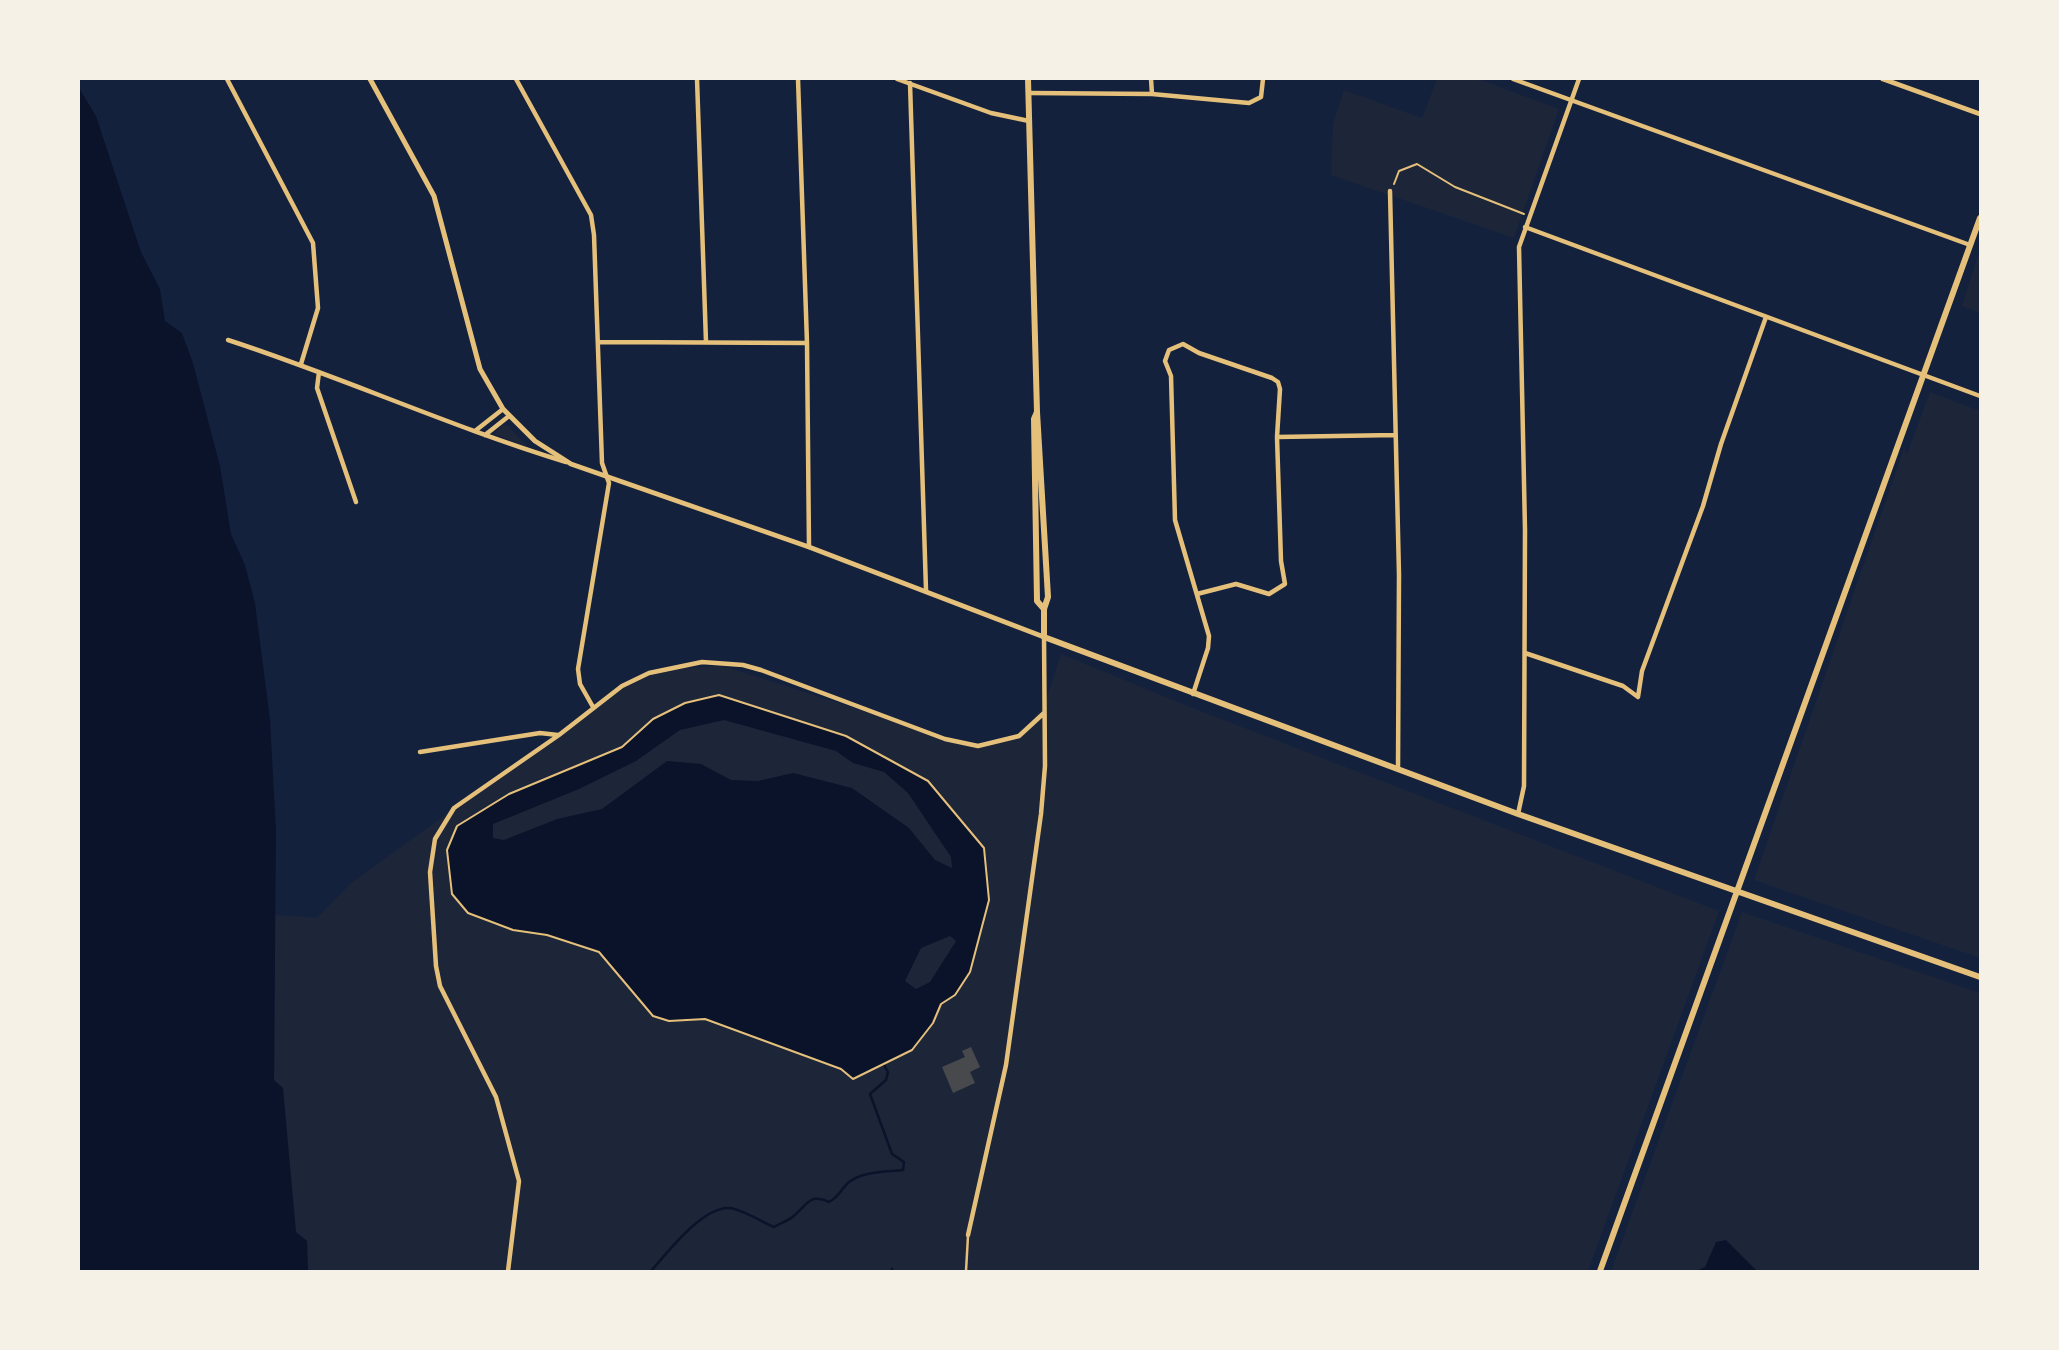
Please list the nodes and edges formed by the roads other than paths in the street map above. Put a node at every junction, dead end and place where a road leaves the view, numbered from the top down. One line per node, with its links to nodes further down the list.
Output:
1 (227, 79): 28 (street)
2 (370, 79): 32 (street)
3 (516, 79): 26 (street)
4 (697, 79): 25 (street)
5 (798, 79): 27 (street)
6 (897, 79): 13 (street)
7 (1028, 79): 14 (main road)
8 (1151, 79): 15 (street)
9 (1263, 79): 15 (street)
10 (1513, 79): 16 (street)
11 (1578, 79): 16 (street)
12 (1883, 79): 17 (street)
13 (910, 83): 18 (street); 43 (street)
14 (1028, 93): 15 (street); 18 (main road)
15 (1152, 94)
16 (1571, 100): 21 (street); 22 (street)
17 (1980, 114)
18 (1030, 121): 33 (main road)
19 (1390, 191): 36 (street)
20 (1980, 218): 22 (main road)
21 (1525, 227): 23 (street); 47 (street)
22 (1970, 245): 30 (main road)
23 (1766, 317): 30 (street); 47 (street)
24 (228, 340): 28 (street)
25 (706, 341): 26 (street); 27 (street)
26 (599, 342): 40 (street)
27 (807, 343): 42 (street)
28 (301, 364): 29 (street)
29 (319, 372): 35 (street); 41 (street)
30 (1924, 376): 31 (street); 55 (main road)
31 (1980, 396)
32 (503, 409): 34 (street); 35 (street)
33 (1037, 412): 45 (main road); 45 (main road)
34 (509, 416): 37 (street); 39 (street)
35 (475, 431): 37 (street)
36 (1396, 435): 38 (street); 53 (street)
37 (484, 436): 39 (street)
38 (1277, 437): 44 (street); 44 (street)
39 (571, 464): 40 (street)
40 (606, 477): 42 (street); 49 (street)
41 (356, 502)
42 (809, 547): 43 (street)
43 (926, 590): 46 (street)
44 (1197, 594): 48 (street)
45 (1044, 609): 46 (main road)
46 (1044, 637): 48 (main road); 50 (street)
47 (1525, 653): 54 (street)
48 (1193, 694): 53 (main road)
49 (593, 707): 50 (street); 51 (street)
50 (1044, 713): 57 (street)
51 (559, 735): 52 (street); 58 (street)
52 (419, 752)
53 (1398, 769): 54 (main road)
54 (1518, 814): 55 (main road)
55 (1737, 892): 56 (main road); 60 (main road)
56 (1980, 977)
57 (968, 1235): 59 (lane)
58 (508, 1271)
59 (966, 1271)
60 (1600, 1271)

